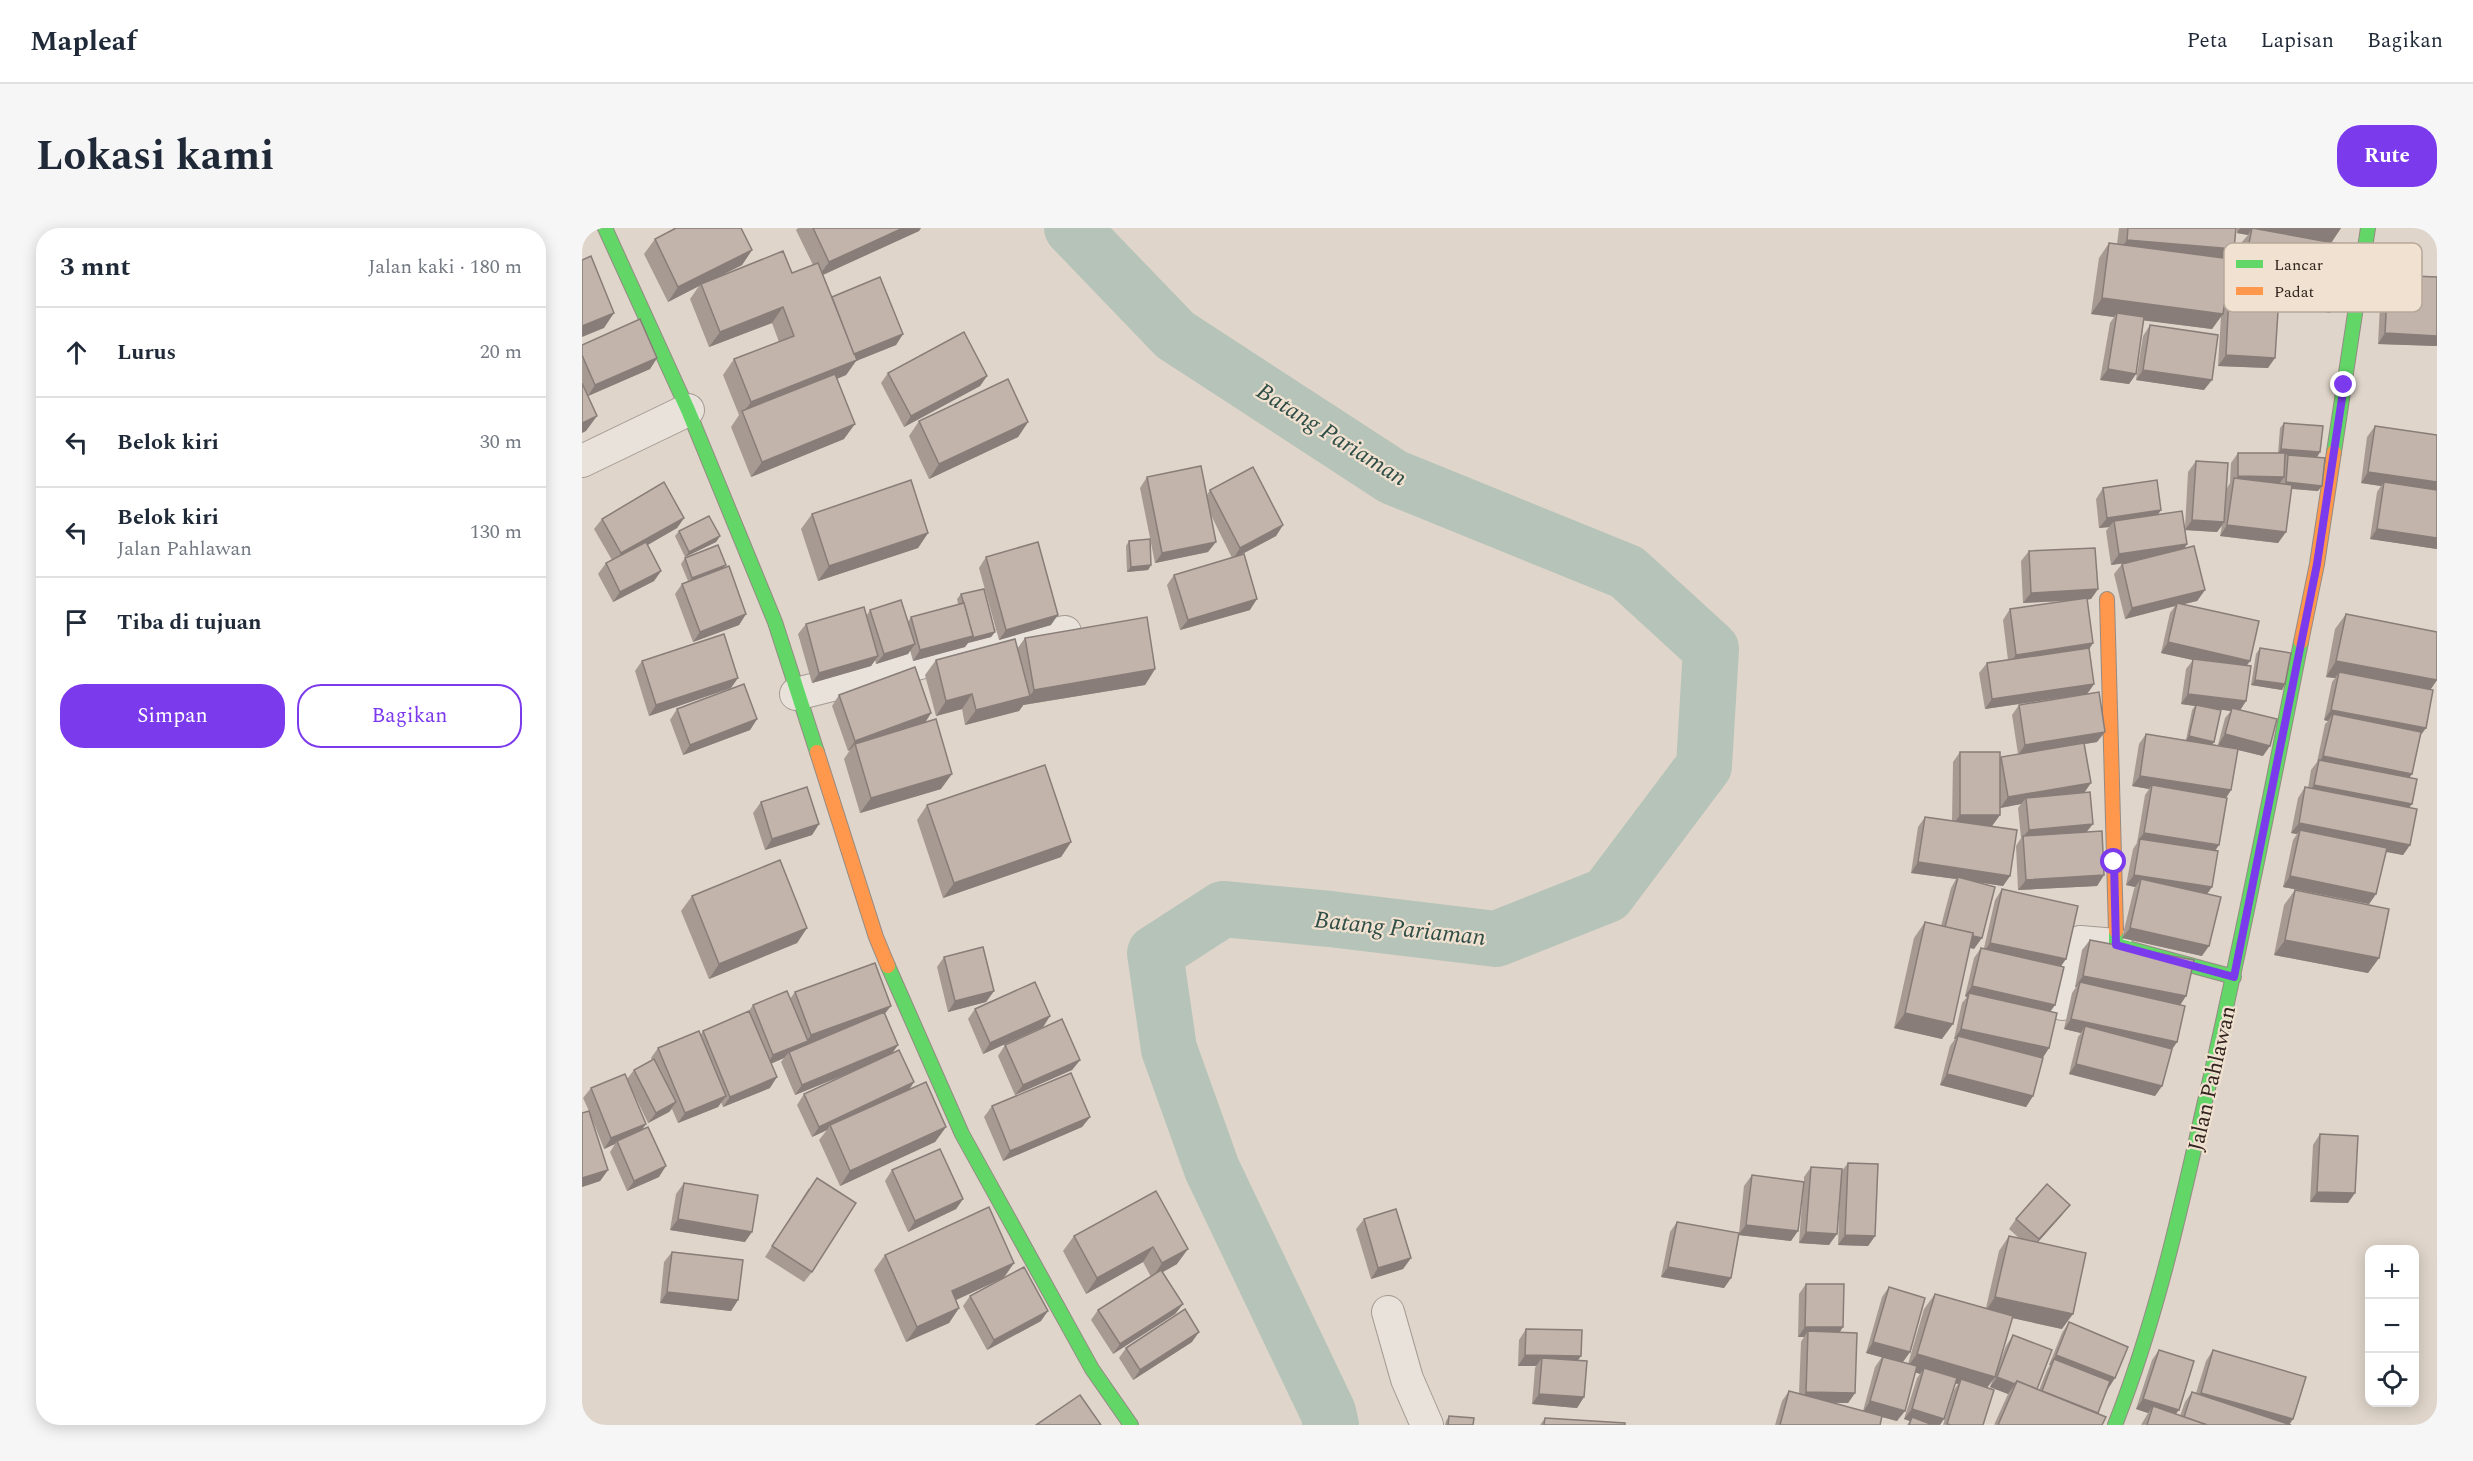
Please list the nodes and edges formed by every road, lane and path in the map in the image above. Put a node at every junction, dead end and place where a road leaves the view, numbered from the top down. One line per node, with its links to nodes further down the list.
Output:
1 (605, 228): 5 (street)
2 (2368, 228): 3 (street, Jalan Pahlawan)
3 (2366, 243)
4 (2355, 312): 11 (street, Jalan Pahlawan)
5 (688, 410): 6 (street); 9 (street)
6 (582, 461)
7 (2108, 599): 10 (street)
8 (1067, 632): 9 (street)
9 (796, 694): 14 (street)
10 (2116, 945): 11 (street); 12 (street)
11 (2234, 977): 16 (street, Jalan Pahlawan)
12 (2062, 1004)
13 (1388, 1312): 15 (street)
14 (1131, 1425)
15 (1427, 1425)
16 (2115, 1425)

